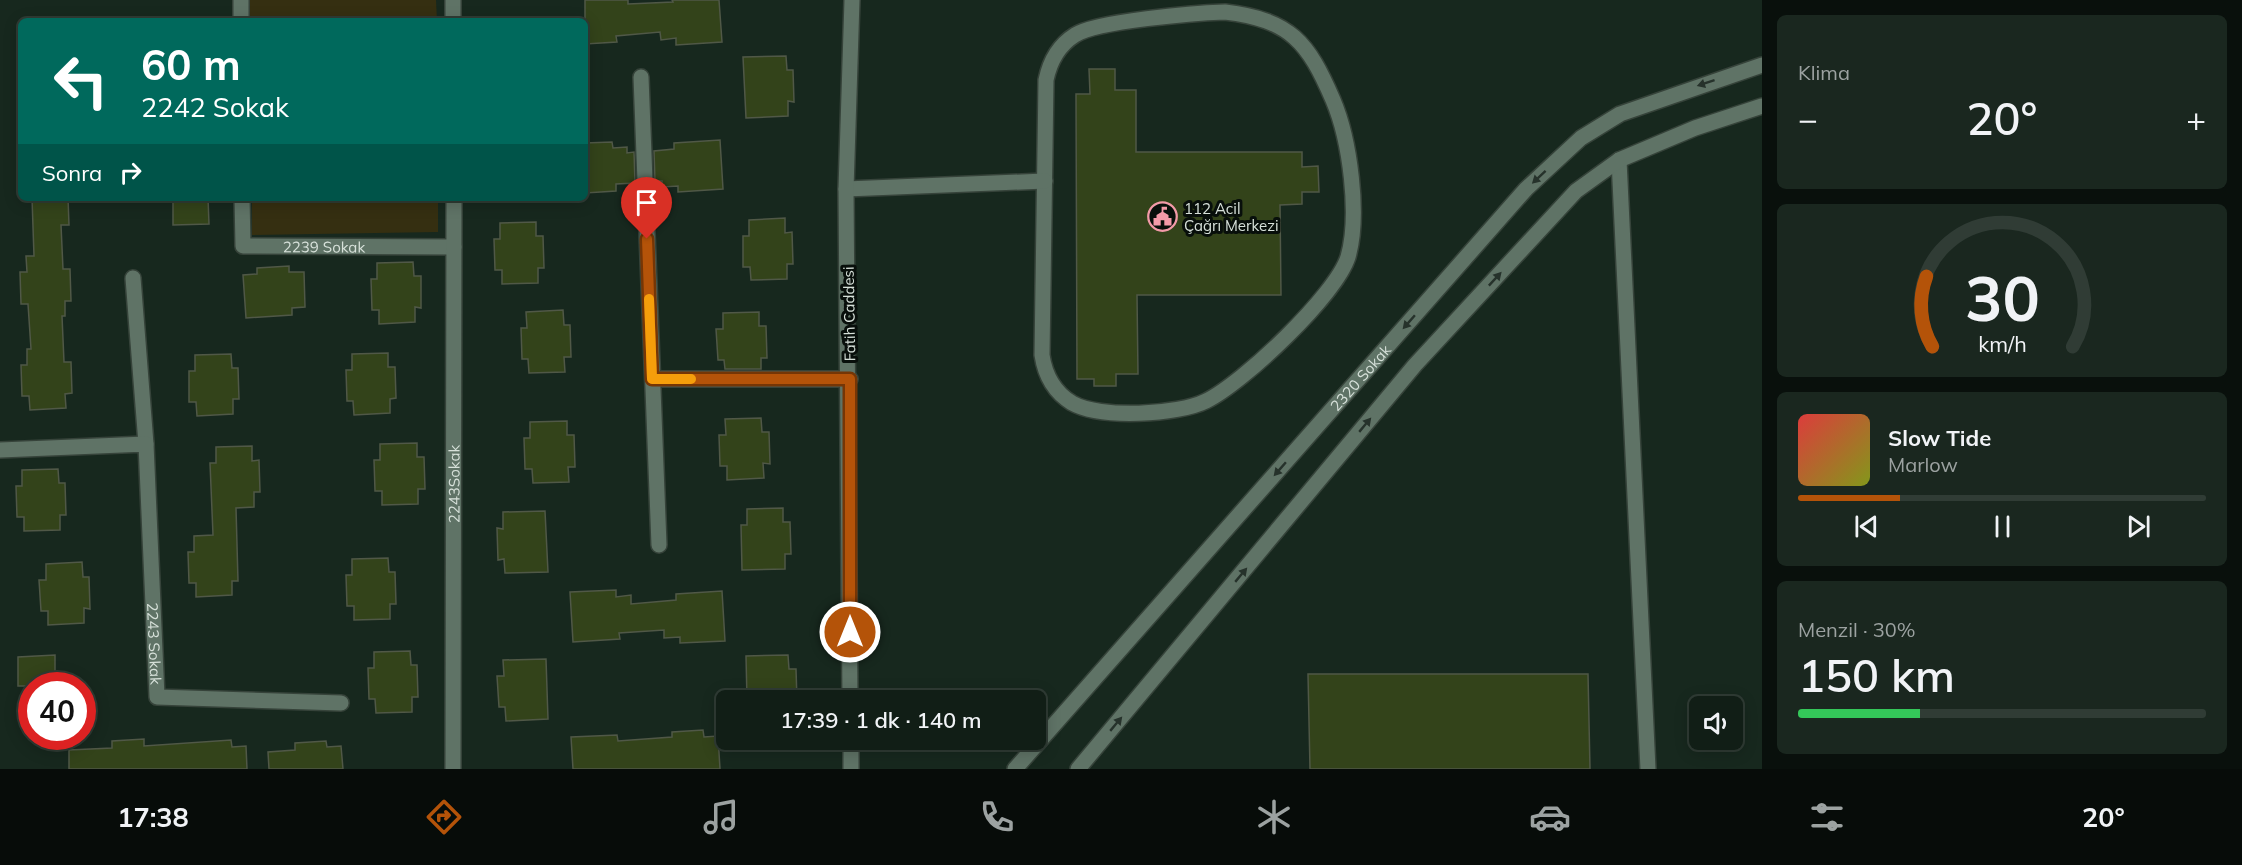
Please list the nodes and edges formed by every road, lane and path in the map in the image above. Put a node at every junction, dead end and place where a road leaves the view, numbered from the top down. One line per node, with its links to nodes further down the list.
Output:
1 (241, 0): 4 (street)
2 (453, 0): 5 (street)
3 (852, 0): 11 (street, Fatih Caddesi)
4 (241, 18)
5 (453, 18)
6 (1762, 65): 26 (street, 2320 Sokak, one-way to 26)
7 (640, 77): 16 (street)
8 (1762, 106): 9 (street)
9 (1620, 160): 27 (street, one-way to 9); 28 (street)
10 (1045, 181): 10 (street); 11 (street)
11 (846, 189): 17 (street, Fatih Caddesi)
12 (242, 201): 14 (street, 2239 Sokak)
13 (454, 201): 14 (street, 2243Sokak)
14 (454, 247): 24 (street, 2243Sokak)
15 (133, 278): 18 (street, 2243 Sokak)
16 (652, 379): 17 (street); 20 (street)
17 (850, 379): 21 (street, Fatih Caddesi)
18 (146, 444): 19 (street); 22 (street, 2243 Sokak)
19 (0, 450)
20 (659, 545)
21 (850, 690)
22 (341, 704)
23 (850, 750): 25 (street)
24 (453, 769)
25 (851, 769)
26 (1015, 769)
27 (1078, 769)
28 (1648, 769)

